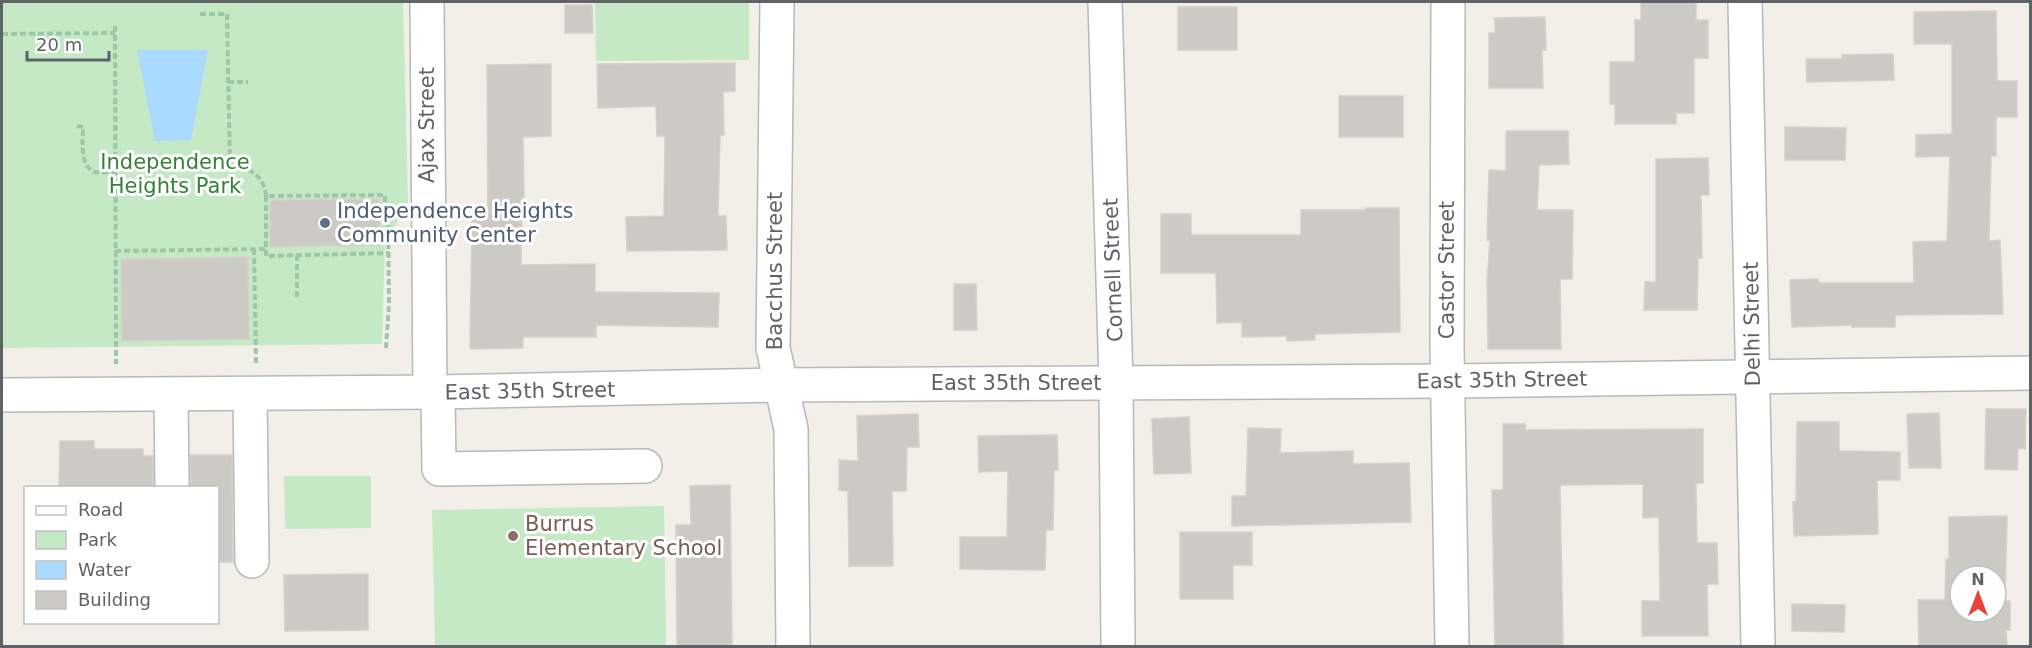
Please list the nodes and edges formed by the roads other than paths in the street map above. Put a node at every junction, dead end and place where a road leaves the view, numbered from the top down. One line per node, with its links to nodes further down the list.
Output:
1 (427, 2): 12 (street, Ajax Street)
2 (777, 2): 11 (street, Bacchus Street)
3 (1105, 2): 10 (street, Cornell Street)
4 (1448, 2): 9 (street, Castor Street)
5 (1745, 2): 7 (street, Delhi Street)
6 (2031, 373): 7 (street, East 35th Street)
7 (1753, 376): 9 (street, East 35th Street); 21 (street, Delhi Street)
8 (253, 381): 12 (street, East 35th Street); 14 (street, East 35th Street); 17 (street)
9 (1448, 381): 10 (street, East 35th Street); 20 (street, Castor Street)
10 (1116, 382): 11 (street, East 35th Street); 19 (street, Cornell Street)
11 (781, 385): 12 (street, East 35th Street); 18 (street, Bacchus Street)
12 (434, 393): 15 (street, Ajax Street)
13 (2, 395): 14 (street, East 35th Street)
14 (171, 395): 16 (street)
15 (645, 466)
16 (172, 486)
17 (252, 561)
18 (794, 646)
19 (1119, 646)
20 (1452, 646)
21 (1758, 646)

